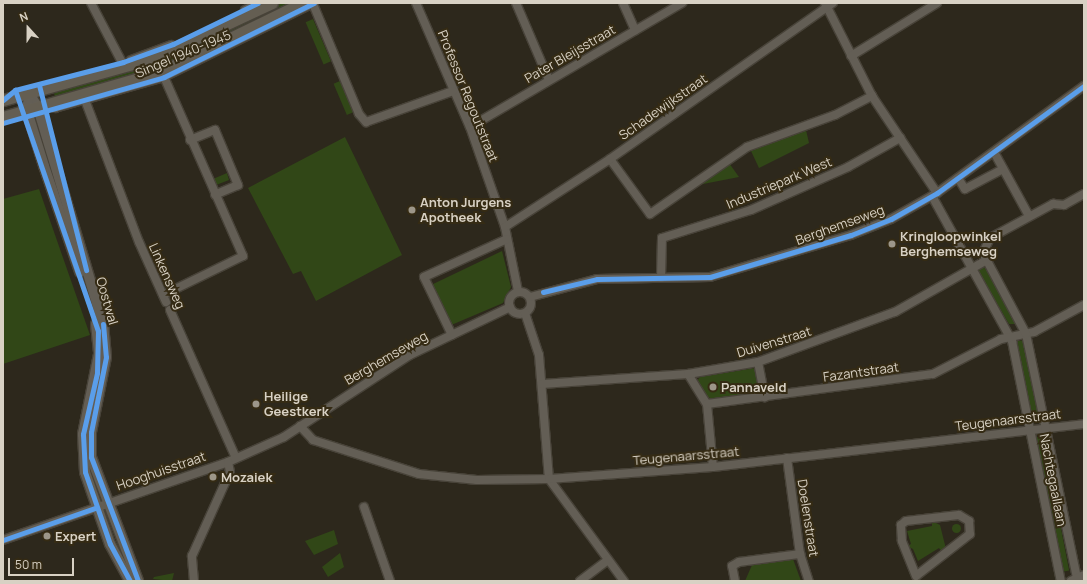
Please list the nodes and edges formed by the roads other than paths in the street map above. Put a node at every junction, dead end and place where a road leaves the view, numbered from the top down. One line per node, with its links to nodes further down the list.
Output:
1 (91, 3): 13 (street)
2 (258, 3): 13 (street, Singel 1940-1945)
3 (272, 3): 13 (main road, Singel 1940-1945)
4 (310, 3): 14 (street, Singel 1940-1945); 17 (street); 22 (main road, Singel 1940-1945)
5 (416, 3): 17 (street, Professor Regoutstraat)
6 (516, 3): 15 (street)
7 (623, 3): 11 (street)
8 (682, 3): 11 (street, Pater Bleijsstraat)
9 (937, 3): 12 (street)
10 (828, 4): 12 (street, Nachtegaallaan); 28 (street, Schadewijkstraat)
11 (635, 30): 15 (street, Pater Bleijsstraat)
12 (851, 56): 19 (street, Nachtegaallaan)
13 (124, 65): 18 (main road, Singel 1940-1945)
14 (164, 77): 21 (street, Singel 1940-1945); 26 (street)
15 (549, 80): 24 (street, Pater Bleijsstraat)
16 (1084, 86): 27 (street, Berghemseweg)
17 (453, 91): 24 (street, Professor Regoutstraat)
18 (29, 93): 20 (main road, Singel 1940-1945); 22 (street, Oostwal)
19 (872, 96): 25 (street, Nachtegaallaan); 28 (street)
20 (3, 100)
21 (85, 100): 22 (street, Singel 1940-1945); 33 (street, Linkensweg)
22 (38, 108): 23 (main road, Singel 1940-1945); 53 (street, Oostwal)
23 (3, 117)
24 (470, 127): 35 (street, Professor Regoutstraat)
25 (900, 138): 31 (street, Nachtegaallaan); 39 (street, Industriepark West)
26 (190, 140): 33 (street); 33 (street)
27 (994, 152): 29 (street); 30 (street, Berghemseweg)
28 (610, 159): 35 (street, Schadewijkstraat)
29 (1003, 169): 30 (street); 34 (street)
30 (958, 178): 31 (street, Berghemseweg)
31 (934, 194): 38 (street, Nachtegaallaan); 39 (street, Berghemseweg)
32 (1084, 194): 34 (street)
33 (215, 195)
34 (1029, 216): 37 (street)
35 (505, 227): 36 (street, Professor Regoutstraat)
36 (507, 239): 40 (street, Professor Regoutstraat); 47 (street)
37 (985, 261): 38 (street, Duivenstraat); 46 (street, Nachtegaallaan)
38 (972, 267): 48 (street, Nachtegaallaan); 49 (street, Duivenstraat)
39 (661, 278): 41 (street, Berghemseweg)
40 (518, 292): 41 (street); 43 (street)
41 (530, 297): 45 (street)
42 (1084, 305): 46 (street)
43 (510, 307): 45 (street); 47 (street, Berghemseweg)
44 (170, 310): 59 (street, Linkensweg)
45 (525, 313): 51 (street)
46 (1026, 334): 48 (street); 57 (street, Nachtegaallaan)
47 (452, 335): 56 (street, Berghemseweg)
48 (1010, 337): 52 (street, Fazantstraat); 58 (street, Nachtegaallaan)
49 (758, 362): 50 (street, Duivenstraat); 52 (street)
50 (688, 374): 51 (street, Duivenstraat); 54 (street)
51 (542, 384): 63 (street)
52 (765, 397): 54 (street, Fazantstraat)
53 (94, 401): 64 (street, Oostwal); 66 (street, Oostwal)
54 (707, 404): 62 (street)
55 (1084, 424): 57 (street, Teugenaarsstraat)
56 (300, 426): 59 (street, Berghemseweg); 63 (street, Teugenaarsstraat)
57 (1045, 427): 58 (street, Teugenaarsstraat); 70 (street, Nachtegaallaan)
58 (1030, 430): 60 (street, Teugenaarsstraat); 80 (street, Nachtegaallaan)
59 (236, 458): 61 (street, Hooghuisstraat)
60 (787, 458): 62 (street, Teugenaarsstraat); 68 (street, Doelenstraat)
61 (228, 462): 64 (street, Hooghuisstraat); 71 (street)
62 (713, 467): 63 (street, Teugenaarsstraat)
63 (549, 479): 69 (street)
64 (106, 503): 66 (street, Hooghuisstraat); 74 (street, Oostwal)
65 (364, 507): 75 (street)
66 (95, 508): 67 (street, Hooghuisstraat); 73 (street, Oostwal)
67 (3, 540)
68 (800, 554): 78 (street); 79 (street, Doelenstraat)
69 (608, 560): 76 (street); 77 (street)
70 (1077, 578)
71 (194, 579)
72 (917, 579): 72 (street)
73 (130, 581)
74 (138, 581)
75 (390, 581)
76 (580, 581)
77 (624, 581)
78 (735, 581)
79 (809, 581)
80 (1061, 581)

